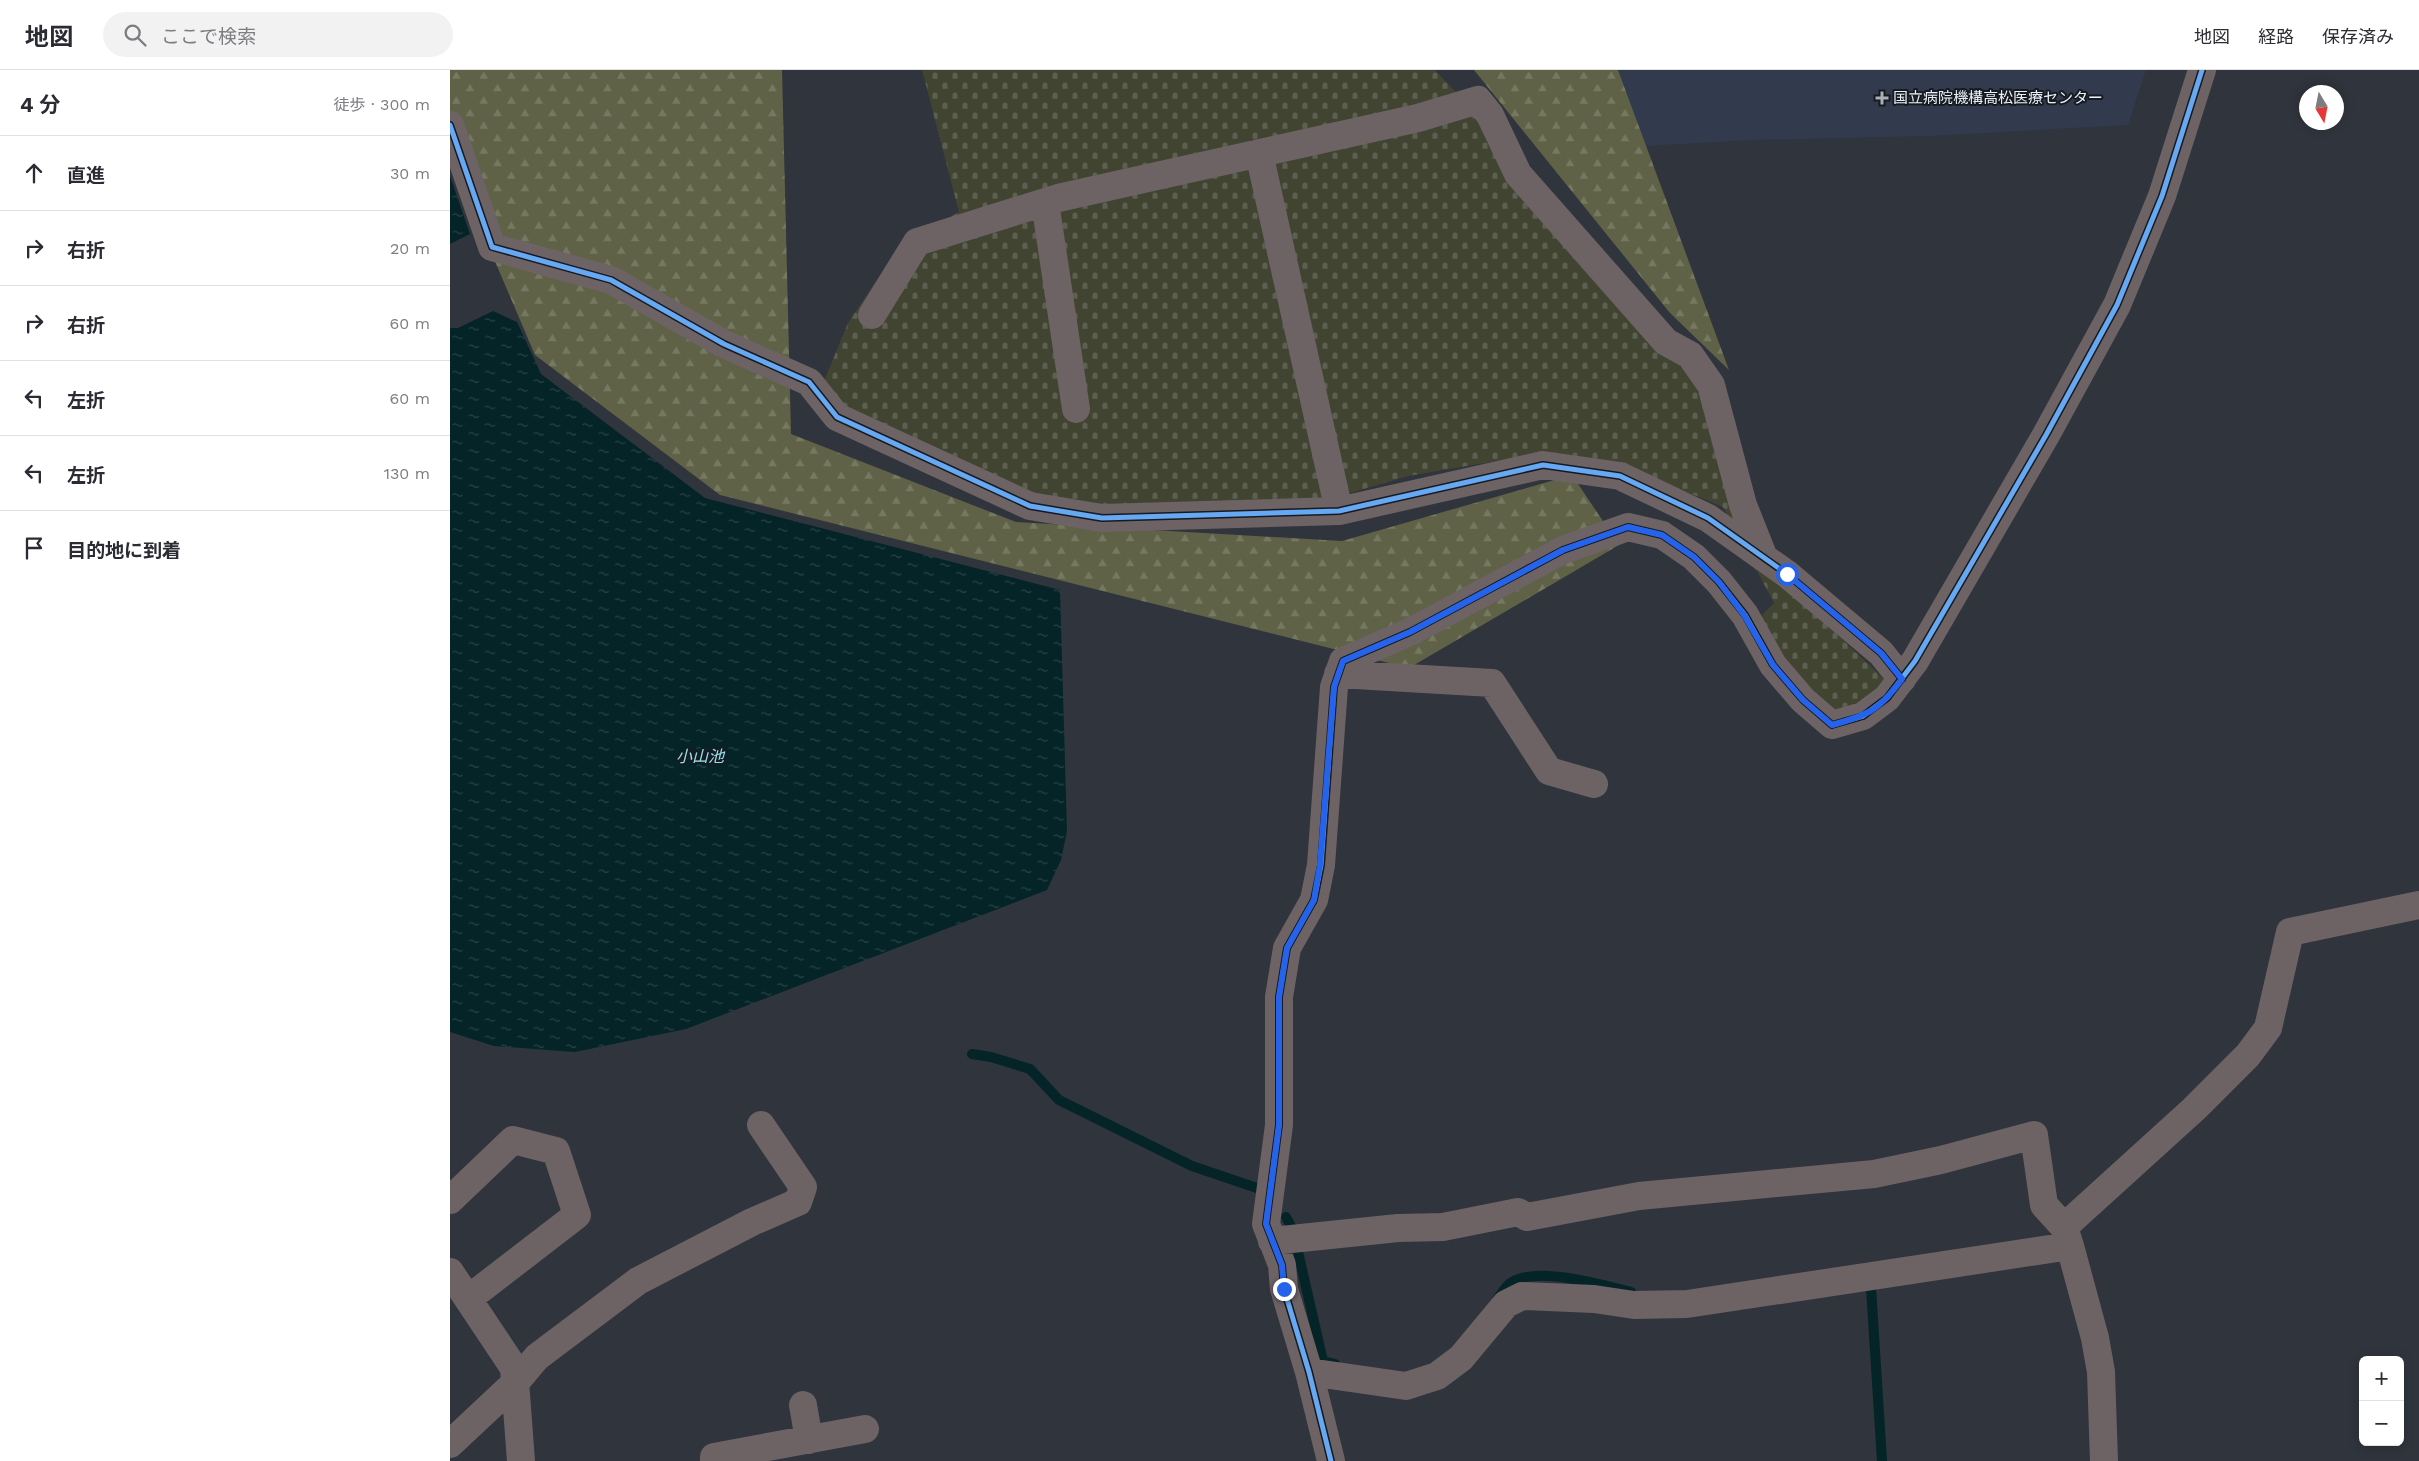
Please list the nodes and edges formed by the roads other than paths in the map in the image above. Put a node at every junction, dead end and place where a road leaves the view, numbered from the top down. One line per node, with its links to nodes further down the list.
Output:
1 (2202, 70): 10 (street)
2 (450, 125): 7 (street)
3 (1259, 153): 4 (street); 7 (street); 8 (street)
4 (1045, 202): 5 (street); 6 (street)
5 (872, 315)
6 (1076, 408)
7 (1340, 511): 8 (street)
8 (1764, 558): 10 (street)
9 (1338, 674): 10 (street); 11 (street); 16 (street)
10 (1902, 679)
11 (1594, 784)
12 (2419, 905): 15 (street)
13 (761, 1125): 20 (street)
14 (450, 1200): 18 (street)
15 (2067, 1237): 16 (street); 19 (street); 28 (street)
16 (1272, 1241): 19 (street)
17 (450, 1272): 18 (street)
18 (468, 1299): 20 (street)
19 (1309, 1372): 27 (street)
20 (515, 1383): 24 (street); 25 (street)
21 (803, 1405): 23 (street)
22 (865, 1429): 23 (street)
23 (810, 1440): 26 (street)
24 (450, 1444)
25 (521, 1461)
26 (714, 1461)
27 (1331, 1461)
28 (2104, 1461)

